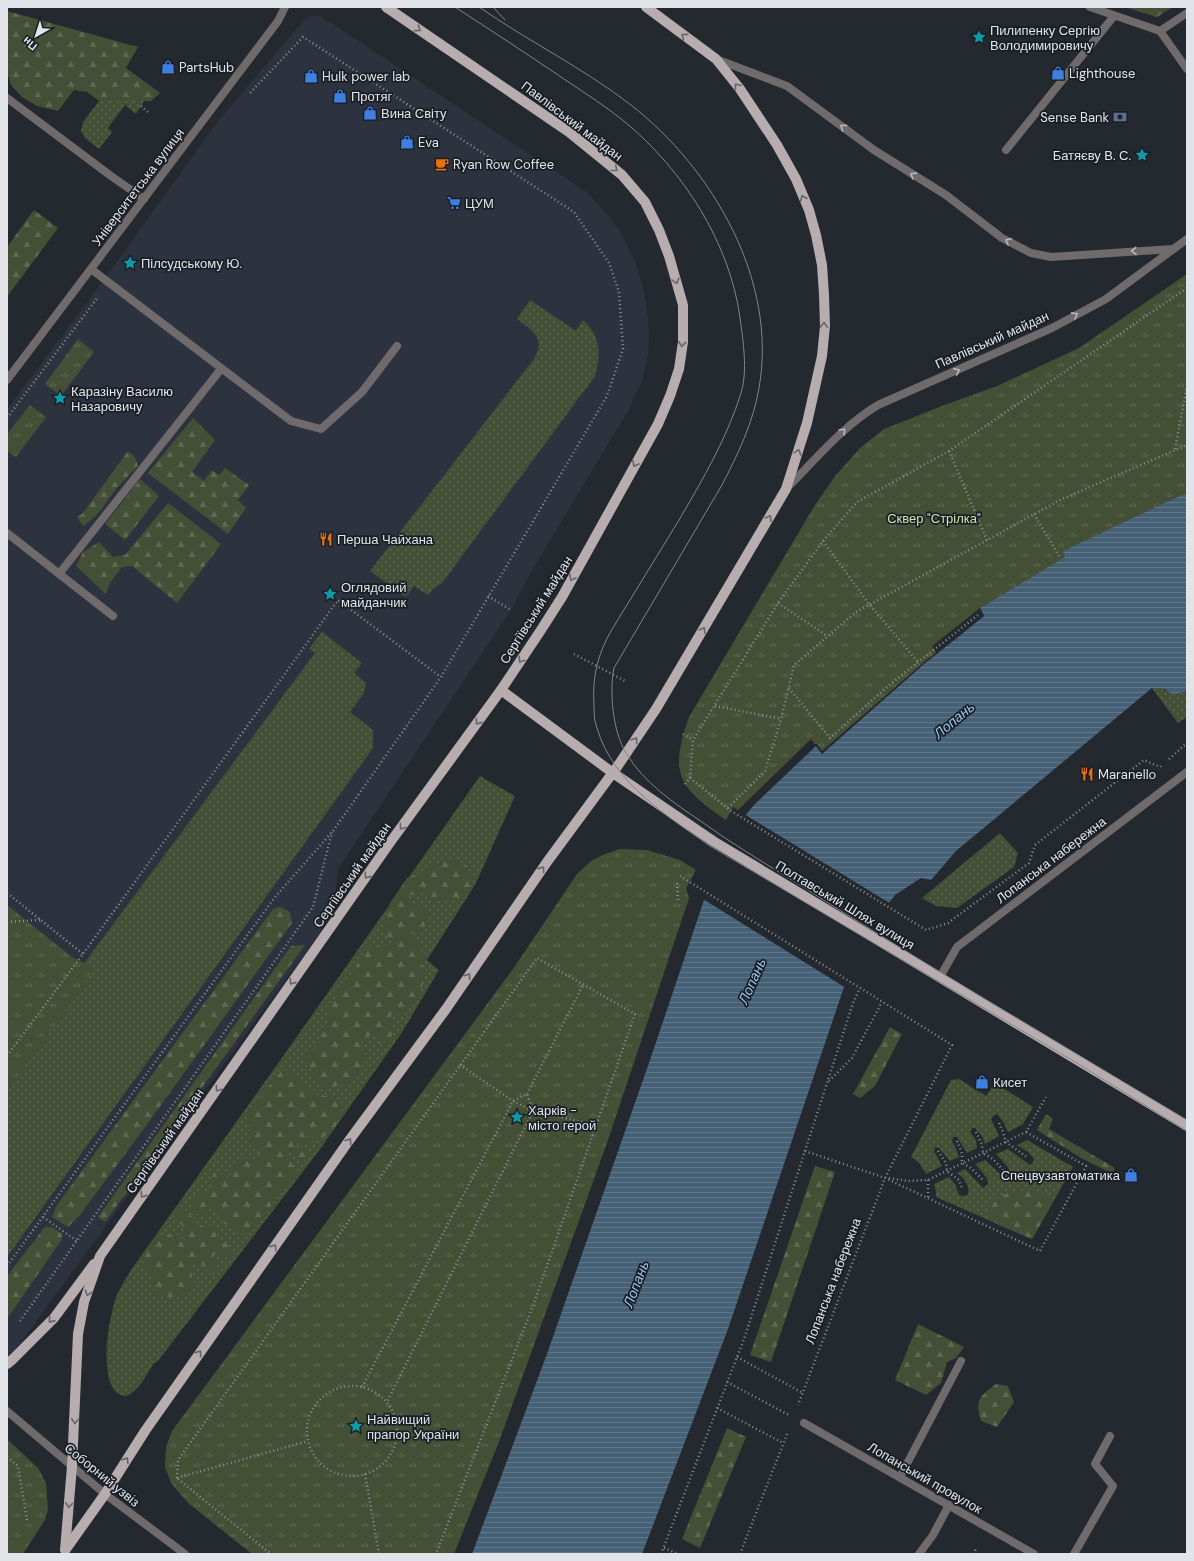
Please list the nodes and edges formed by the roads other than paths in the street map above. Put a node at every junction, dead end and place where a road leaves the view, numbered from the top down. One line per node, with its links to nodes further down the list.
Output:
1 (285, 7): 12 (street, Університетська вулиця)
2 (386, 7): 16 (main road, Павлівський майдан, one-way to 16)
3 (646, 7): 8 (main road, one-way to 3)
4 (1090, 7): 6 (street)
5 (1187, 13): 7 (street)
6 (1114, 16): 7 (street); 11 (street)
7 (1160, 31): 9 (street)
8 (716, 59): 14 (street, one-way to 8); 20 (main road, one-way to 8)
9 (1187, 69)
10 (7, 98): 12 (street)
11 (1006, 150)
12 (144, 199): 15 (street, Університетська вулиця)
13 (1187, 239): 14 (street, Павлівський майдан)
14 (1173, 249): 20 (street, Павлівський майдан, one-way to 14)
15 (91, 270): 18 (street); 19 (street, Університетська вулиця)
16 (683, 305): 24 (main road, Сергіївський майдан, one-way to 24)
17 (397, 346): 18 (street)
18 (221, 369): 22 (street)
19 (7, 380)
20 (786, 489): 26 (main road, one-way to 20)
21 (7, 533): 22 (street)
22 (60, 574): 23 (street)
23 (113, 616)
24 (501, 690): 26 (main road, Полтавський Шлях вулиця); 29 (main road, Сергіївський майдан, one-way to 29)
25 (1187, 772): 27 (street, Лопанська набережна)
26 (613, 773): 27 (main road, Полтавський Шлях вулиця); 37 (main road, one-way to 26)
27 (940, 977): 28 (main road, Полтавський Шлях вулиця)
28 (1187, 1126)
29 (100, 1256): 31 (main road, one-way to 31); 35 (main road, Сергіївський майдан, one-way to 35)
30 (961, 1361): 36 (street)
31 (7, 1364)
32 (7, 1411): 35 (street, Соборний узвіз)
33 (804, 1423): 36 (street, Лопанський провулок)
34 (1110, 1436): 43 (street)
35 (72, 1466): 37 (street, Соборний узвіз); 39 (main road, Сергіївський майдан, one-way to 39)
36 (900, 1477): 38 (street, Лопанський провулок)
37 (106, 1494): 39 (main road); 40 (street, Соборний узвіз)
38 (949, 1506): 41 (street); 42 (street, Лопанський провулок)
39 (63, 1552)
40 (185, 1554)
41 (919, 1554)
42 (1034, 1554)
43 (1074, 1554)

